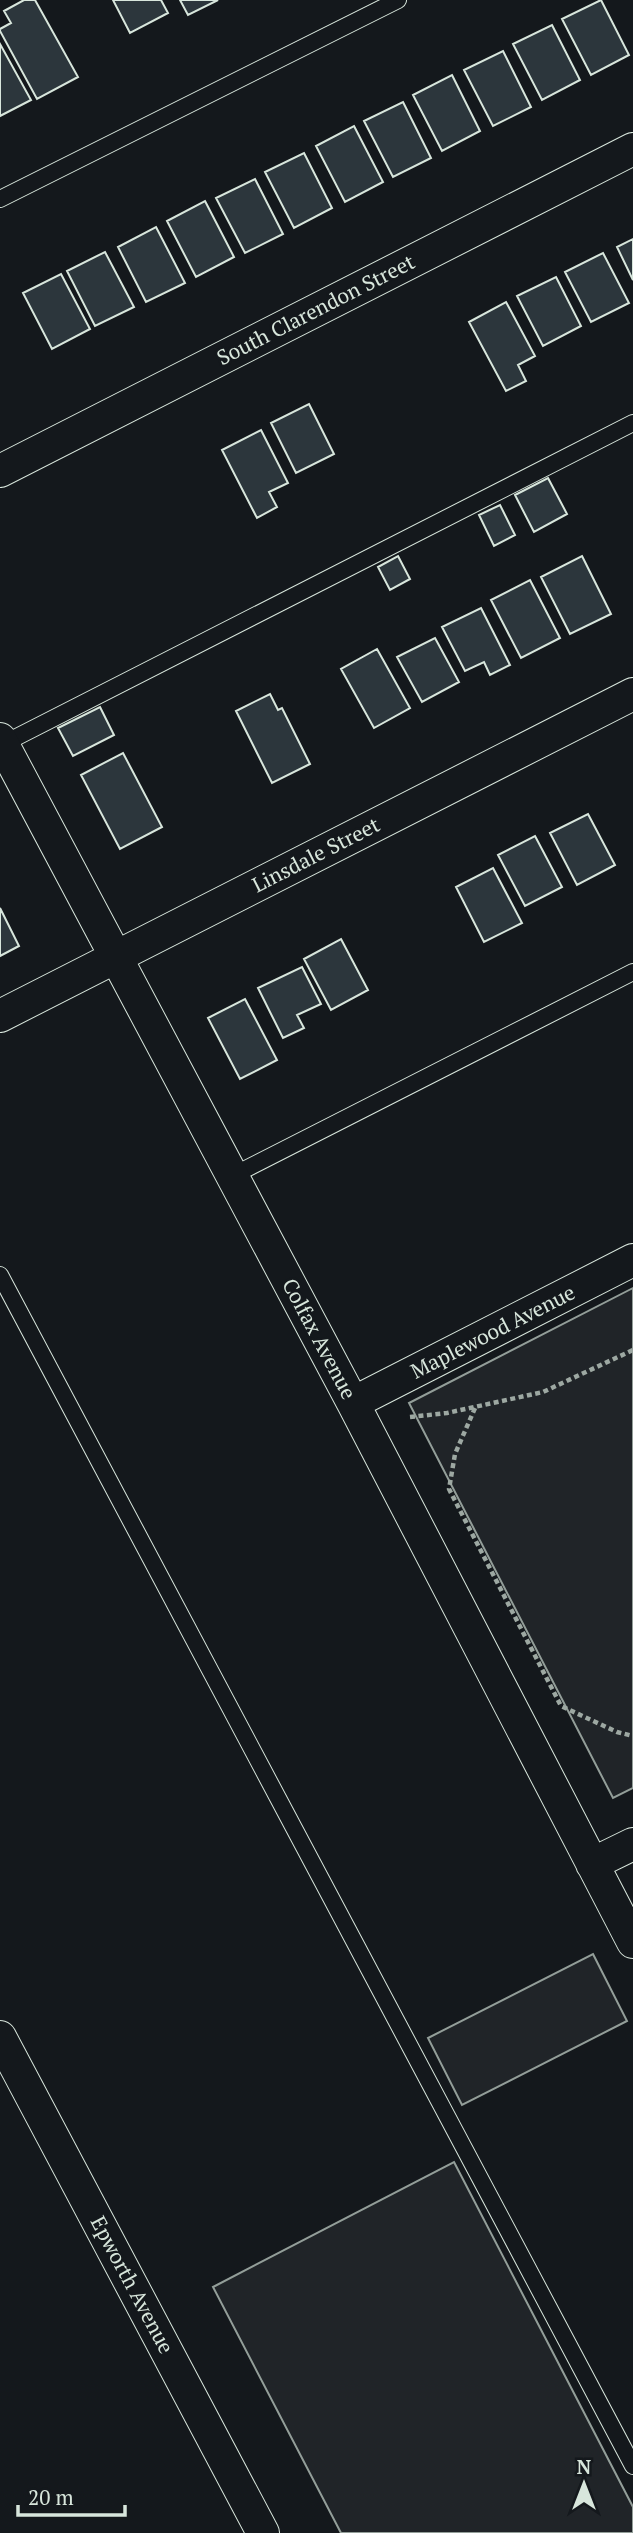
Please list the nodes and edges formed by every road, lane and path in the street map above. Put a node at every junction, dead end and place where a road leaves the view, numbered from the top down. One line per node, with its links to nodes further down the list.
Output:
1 (398, 0): 3 (lane)
2 (633, 149): 5 (street, South Clarendon Street)
3 (0, 199)
4 (633, 423): 7 (lane)
5 (0, 471)
6 (633, 694): 8 (street, Linsdale Street)
7 (1, 742): 8 (street, Colfax Avenue)
8 (115, 957): 10 (street, Linsdale Street); 11 (street, Colfax Avenue)
9 (633, 972): 11 (lane)
10 (0, 1016)
11 (232, 1176): 15 (street, Colfax Avenue)
12 (633, 1260): 15 (street, Maplewood Avenue)
13 (0, 1275): 23 (lane)
14 (633, 1350): 16 (path)
15 (353, 1403): 20 (street, Colfax Avenue)
16 (475, 1408): 17 (path); 18 (path)
17 (410, 1417)
18 (633, 1736)
19 (633, 1844): 20 (street)
20 (592, 1864): 21 (street, Colfax Avenue)
21 (633, 1942)
22 (0, 2036): 24 (street, Epworth Avenue)
23 (633, 2466)
24 (264, 2533)

